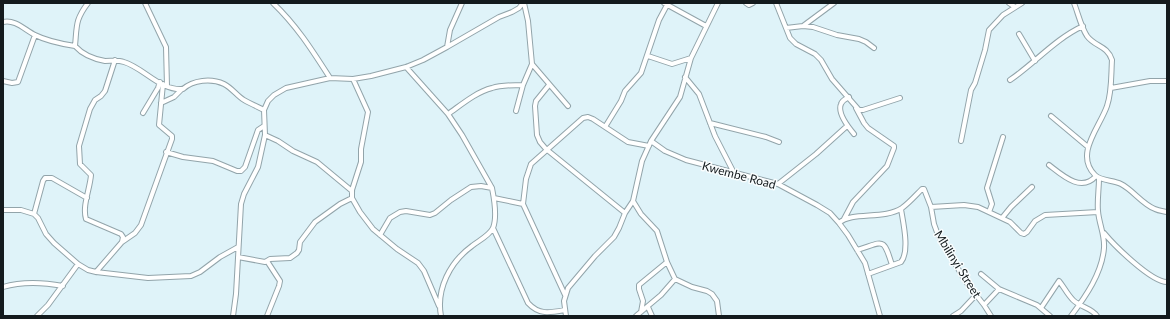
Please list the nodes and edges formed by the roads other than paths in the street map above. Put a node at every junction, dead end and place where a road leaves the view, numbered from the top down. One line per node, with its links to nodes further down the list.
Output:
1 (88, 3): 23 (street)
2 (145, 3): 38 (street)
3 (273, 3): 33 (street)
4 (462, 3): 24 (street)
5 (523, 3): 24 (street); 30 (street)
6 (718, 3): 17 (street)
7 (746, 3): 8 (street)
8 (753, 3)
9 (776, 3): 20 (street)
10 (834, 3): 18 (street)
11 (1009, 3): 15 (street)
12 (1022, 3): 15 (street)
13 (1074, 3): 19 (street)
14 (666, 4): 17 (street); 26 (street)
15 (1015, 7): 61 (street)
16 (3, 22): 22 (street)
17 (706, 26): 27 (street)
18 (803, 26): 20 (street); 25 (street)
19 (1083, 26): 29 (street); 41 (street)
20 (786, 28): 43 (street)
21 (1019, 34): 29 (street)
22 (35, 35): 23 (street); 36 (street)
23 (75, 46): 28 (street)
24 (448, 47): 31 (street)
25 (874, 48)
26 (648, 56): 27 (street); 56 (street)
27 (690, 58): 32 (street)
28 (115, 60): 38 (street); 74 (street)
29 (1035, 61): 35 (street)
30 (532, 64): 39 (street); 40 (street)
31 (406, 66): 34 (street); 51 (street)
32 (685, 76): 53 (street); 60 (street)
33 (330, 78): 34 (street); 48 (street)
34 (353, 79): 73 (street)
35 (1010, 80)
36 (3, 81)
37 (1167, 81): 41 (street)
38 (163, 84): 42 (street); 45 (street); 50 (street)
39 (549, 84): 46 (street); 65 (street)
40 (523, 85): 49 (street); 51 (street)
41 (1111, 88): 64 (street)
42 (183, 89): 45 (street); 48 (street)
43 (849, 97): 47 (street); 55 (street)
44 (900, 98): 47 (street)
45 (161, 103): 66 (street)
46 (568, 106)
47 (855, 106): 88 (street)
48 (264, 110): 54 (street)
49 (516, 111)
50 (143, 113)
51 (448, 114): 72 (street)
52 (1051, 116): 64 (street)
53 (710, 123): 62 (street); 68 (street)
54 (264, 126): 58 (street); 66 (street)
55 (847, 126): 57 (street); 70 (street)
56 (605, 127): 63 (street); 65 (street)
57 (854, 134)
58 (265, 135): 73 (street); 94 (street)
59 (1003, 137): 82 (street)
60 (651, 141): 63 (street); 68 (street, Kwembe Road)
61 (961, 141)
62 (778, 142)
63 (649, 146): 77 (street)
64 (1088, 147): 69 (street)
65 (546, 149): 78 (street); 85 (street)
66 (166, 152): 93 (street)
67 (1049, 165): 69 (street)
68 (734, 173): 70 (street, Kwembe Road)
69 (1097, 177): 83 (street); 84 (street)
70 (778, 184): 89 (street, Kwembe Road)
71 (1032, 187): 87 (street)
72 (492, 188): 76 (street); 92 (street)
73 (352, 191): 75 (street)
74 (87, 198): 86 (street); 93 (street)
75 (352, 198): 92 (street); 97 (street)
76 (494, 198): 78 (street); 90 (street)
77 (633, 201): 85 (street); 98 (street)
78 (523, 204): 109 (street)
79 (931, 207): 80 (street, Mbilinyi Street); 82 (street); 110 (street, Mbilinyi Street)
80 (901, 209): 88 (street); 100 (street)
81 (3, 210): 86 (street)
82 (989, 212): 87 (street)
83 (1098, 212): 87 (street); 91 (street)
84 (1167, 212)
85 (625, 213): 109 (street)
86 (34, 214): 99 (street)
87 (1002, 218)
88 (844, 219): 89 (street)
89 (839, 223): 95 (street, Kwembe Road)
90 (493, 228): 113 (street); 116 (street)
91 (1103, 232): 105 (street); 112 (street)
92 (380, 235): 113 (street)
93 (122, 242): 101 (street)
94 (238, 247): 96 (street); 101 (street)
95 (857, 250): 100 (street); 102 (street, Kwembe Road)
96 (238, 257): 97 (street); 118 (street)
97 (267, 261): 120 (street)
98 (667, 262): 104 (street); 117 (street)
99 (78, 264): 101 (street); 106 (street)
100 (892, 265): 102 (street)
101 (96, 272)
102 (868, 274): 126 (street, Kwembe Road)
103 (981, 274): 108 (street)
104 (675, 279): 114 (street); 125 (street)
105 (1167, 282)
106 (63, 286): 107 (street); 119 (street)
107 (3, 287)
108 (999, 289): 111 (street); 115 (street)
109 (565, 295): 116 (street)
110 (976, 295): 111 (street, Mbilinyi Street); 127 (street)
111 (984, 305): 128 (street, Mbilinyi Street)
112 (1079, 305): 115 (street); 130 (street); 131 (street)
113 (439, 307): 121 (street)
114 (648, 307): 117 (street); 124 (street)
115 (1041, 308): 129 (street)
116 (564, 310): 122 (street)
117 (641, 312): 123 (street)
118 (234, 315)
119 (37, 316)
120 (267, 316)
121 (441, 316)
122 (566, 316)
123 (636, 316)
124 (652, 316)
125 (719, 316)
126 (880, 316)
127 (953, 316)
128 (991, 316)
129 (1050, 316)
130 (1071, 316)
131 (1097, 316)

